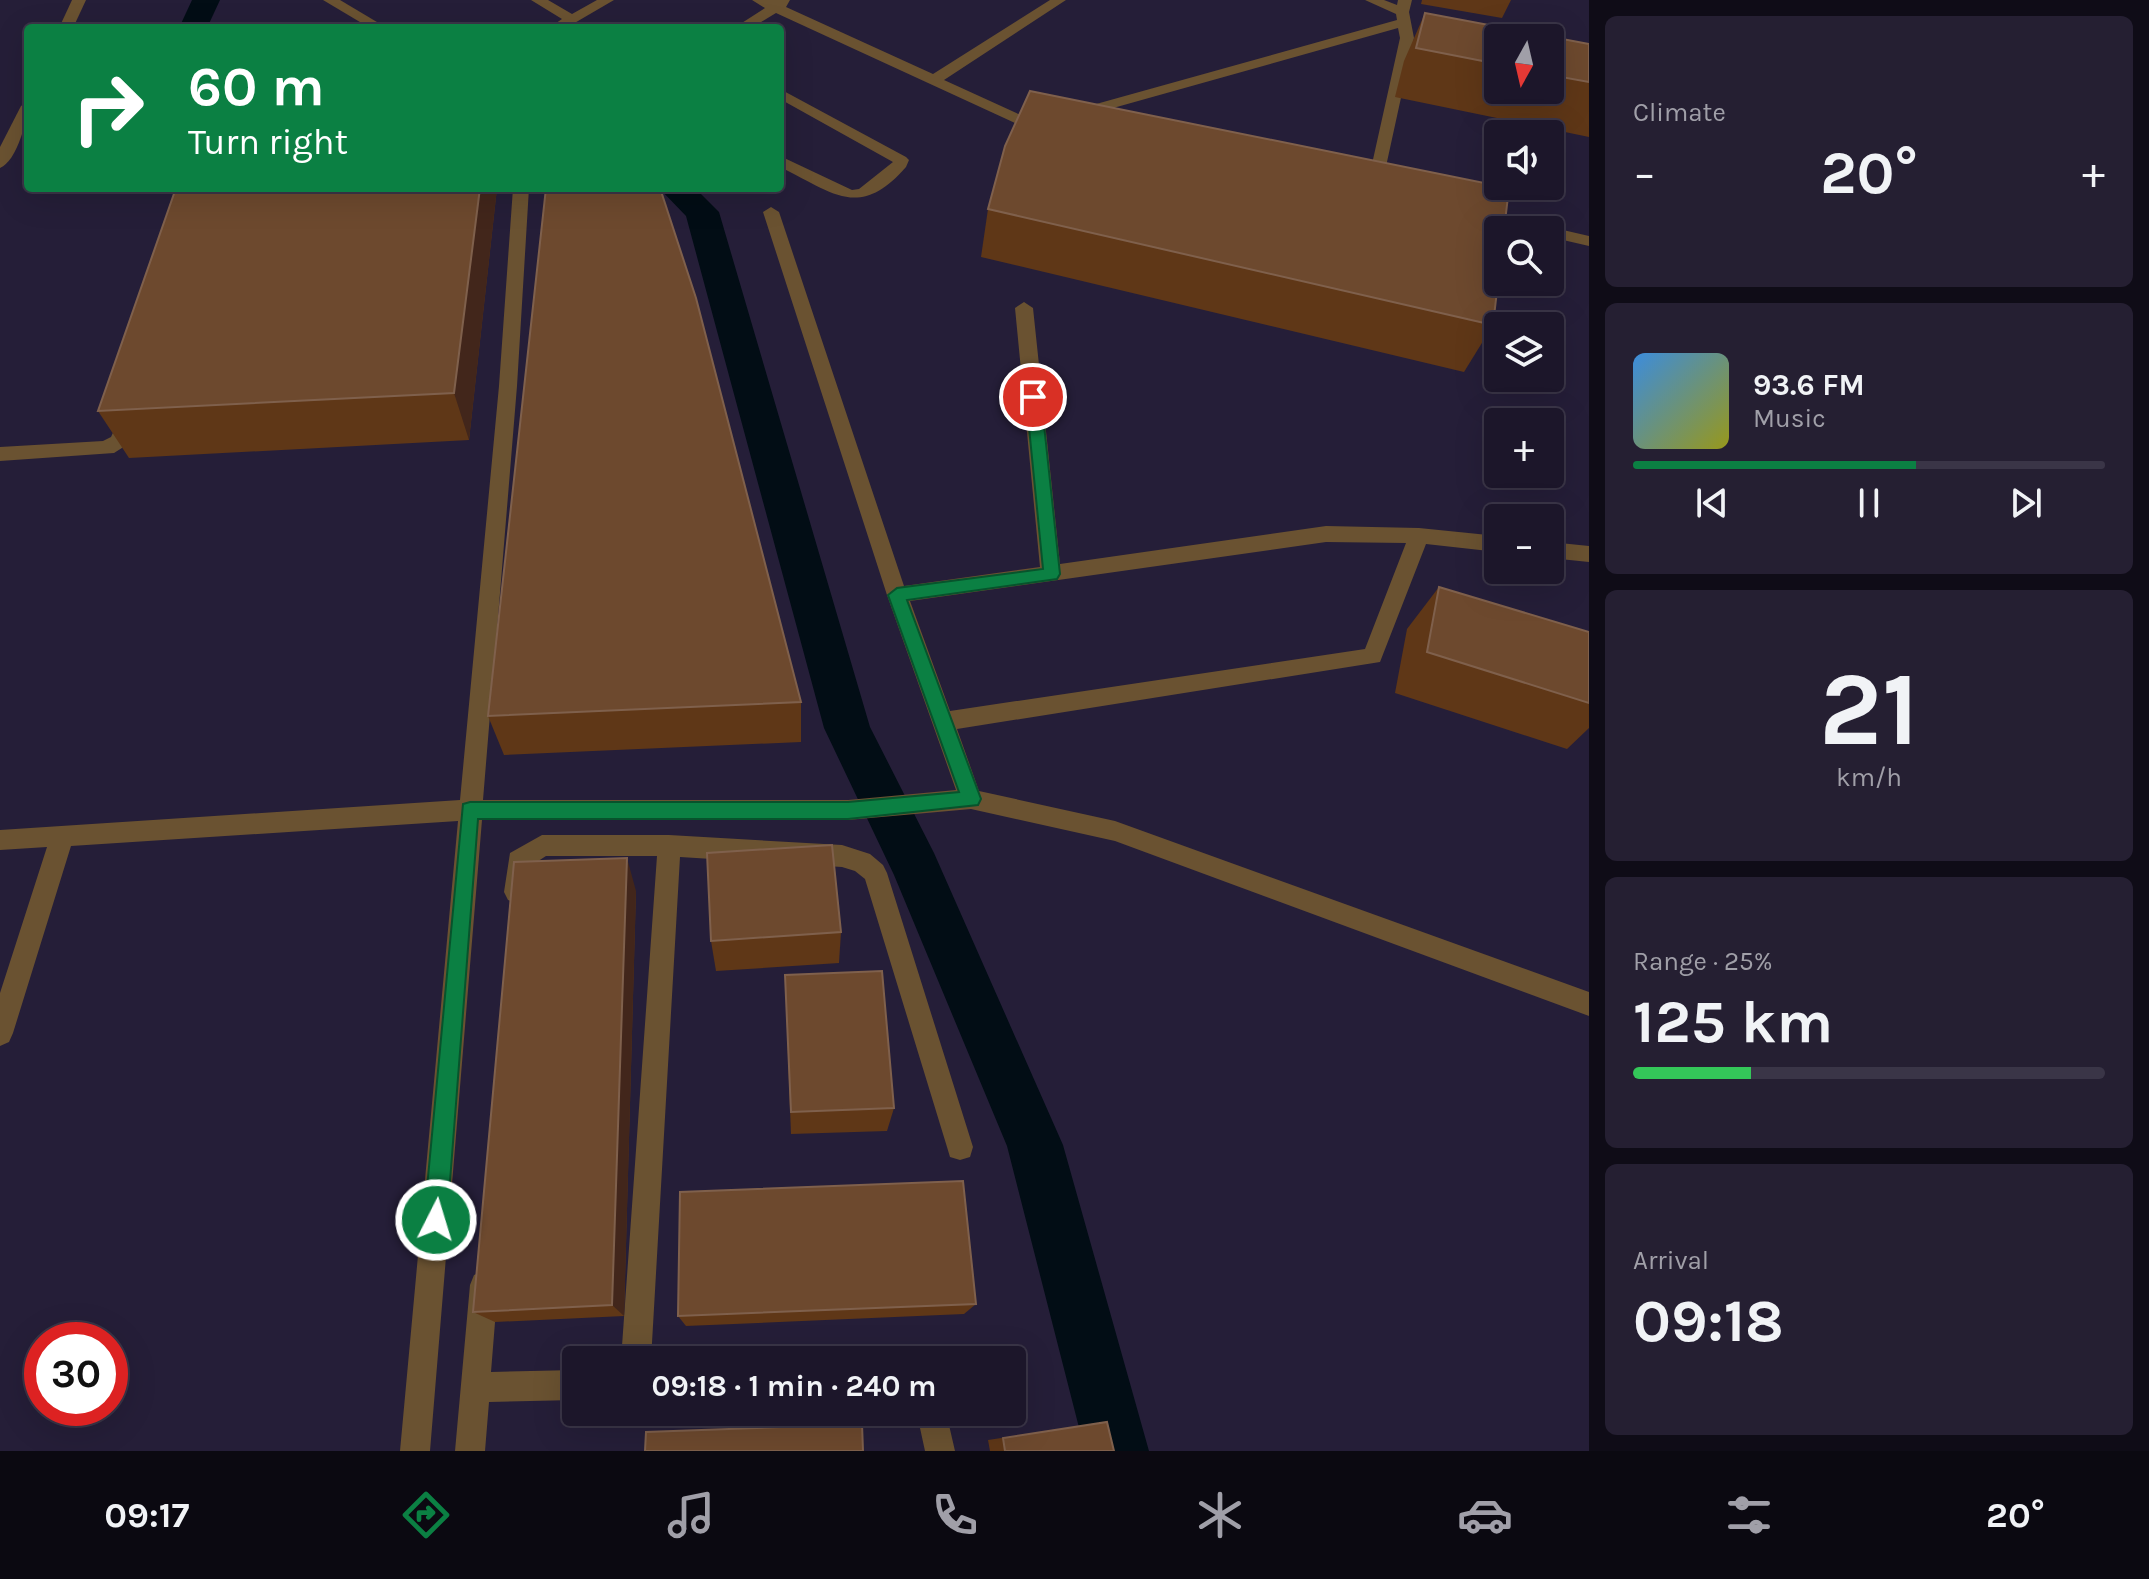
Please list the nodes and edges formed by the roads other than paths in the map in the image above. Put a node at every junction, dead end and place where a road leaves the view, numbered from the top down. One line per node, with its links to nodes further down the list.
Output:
1 (79, 0): 11 (street)
2 (330, 0): 12 (street)
3 (538, 0): 10 (street)
4 (607, 0): 10 (street)
5 (759, 0): 8 (street)
6 (1059, 0): 15 (street)
7 (1372, 0): 9 (street)
8 (782, 4): 14 (street); 15 (street)
9 (1404, 11): 18 (street); 23 (street)
10 (572, 19): 13 (street)
11 (68, 24)
12 (373, 24)
13 (563, 24)
14 (748, 24)
15 (932, 81): 18 (street)
16 (784, 95): 21 (street)
17 (24, 114): 20 (street)
18 (1040, 125): 19 (street)
19 (1069, 132)
20 (0, 163)
21 (784, 163)
22 (521, 192): 40 (street)
23 (1394, 197)
24 (771, 212): 37 (street)
25 (1467, 213): 26 (street)
26 (1484, 217)
27 (1564, 235): 28 (street)
28 (1589, 241)
29 (1024, 308): 36 (street)
30 (134, 402): 31 (street)
31 (0, 454)
32 (1419, 536): 33 (street); 36 (street); 38 (street)
33 (1484, 543)
34 (1564, 551): 35 (street)
35 (1589, 554)
36 (1051, 574): 37 (street)
37 (897, 595): 38 (street)
38 (942, 722): 39 (street)
39 (971, 799): 40 (street); 45 (street)
40 (470, 810): 41 (street); 53 (street)
41 (62, 836): 42 (street); 46 (street)
42 (0, 840)
43 (669, 846): 44 (street); 47 (street); 49 (street)
44 (513, 925)
45 (1589, 1004)
46 (0, 1033)
47 (960, 1147)
48 (486, 1260): 51 (street)
49 (637, 1346)
50 (562, 1385): 51 (street)
51 (475, 1387): 54 (street)
52 (935, 1426): 55 (street)
53 (415, 1451)
54 (470, 1451)
55 (940, 1451)

